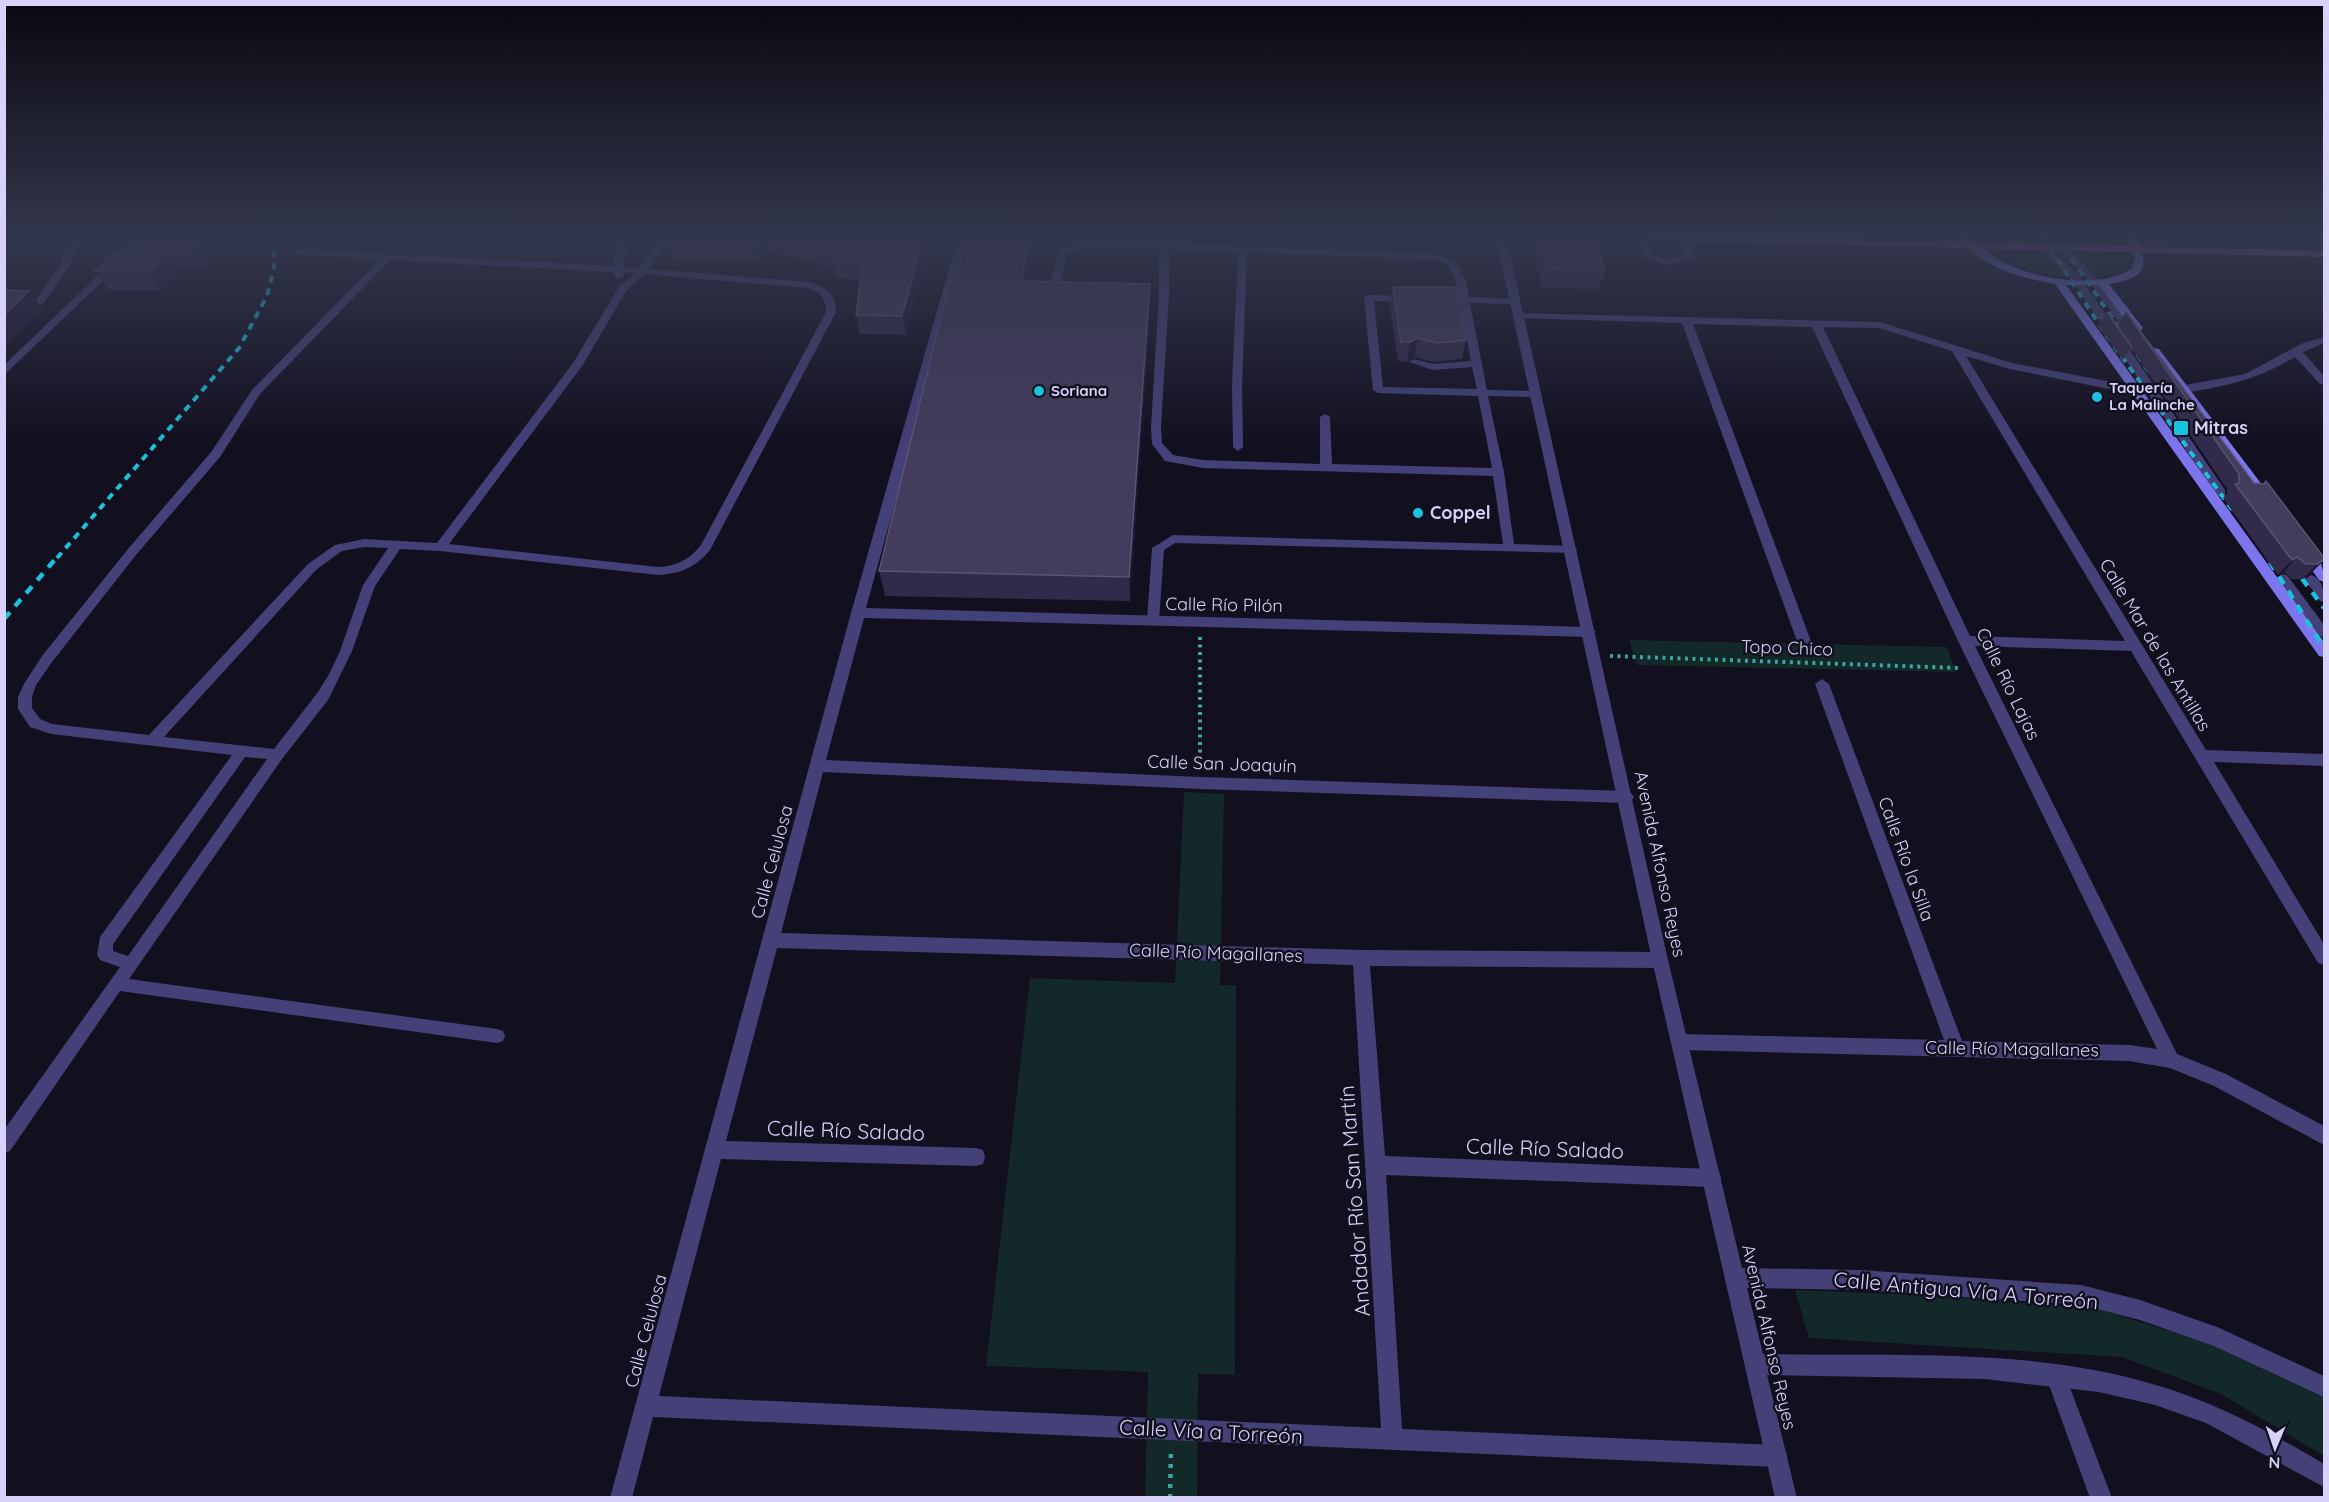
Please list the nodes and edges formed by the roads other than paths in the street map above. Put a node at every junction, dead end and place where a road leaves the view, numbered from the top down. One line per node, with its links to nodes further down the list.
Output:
1 (71, 307): 25 (street)
2 (338, 307): 56 (lane)
3 (612, 307): 40 (lane)
4 (831, 307): 40 (lane)
5 (943, 307): 47 (street, Calle Celulosa)
6 (1163, 307): 33 (lane)
7 (1240, 307): 32 (lane)
8 (1370, 307): 29 (lane)
9 (1465, 307): 24 (lane)
10 (1505, 307): 15 (lane)
11 (2076, 307): 28 (main road)
12 (2096, 307): 36 (lane)
13 (2115, 307): 19 (lane)
14 (2119, 307): 27 (main road)
15 (1516, 309): 16 (street); 30 (street, Avenida Alfonso Reyes)
16 (1687, 321): 17 (street); 52 (street)
17 (1816, 323): 20 (street); 51 (street, Calle Río Lajas)
18 (2325, 340): 22 (street)
19 (2137, 341)
20 (1956, 349): 28 (street); 53 (street, Calle Mar de las Antillas)
21 (2144, 350): 35 (lane)
22 (2298, 353): 26 (street); 27 (street)
23 (1414, 362): 24 (lane)
24 (1477, 364): 29 (lane)
25 (4, 372)
26 (2325, 382)
27 (2185, 389): 37 (main road)
28 (2134, 390): 54 (main road)
29 (1482, 392): 30 (lane); 34 (lane)
30 (1535, 394): 42 (street, Avenida Alfonso Reyes)
31 (1325, 417): 33 (lane)
32 (1238, 447)
33 (1326, 466): 34 (lane)
34 (1498, 472): 41 (lane)
35 (2233, 474)
36 (2221, 493)
37 (2276, 511)
38 (2296, 539): 43 (main road)
39 (397, 545): 40 (lane); 56 (lane); 58 (lane)
40 (441, 547)
41 (1509, 548): 42 (lane); 48 (lane)
42 (1570, 550): 49 (street, Avenida Alfonso Reyes)
43 (2325, 577)
44 (2283, 578): 50 (lane)
45 (2311, 579): 46 (lane)
46 (2325, 598)
47 (858, 613): 48 (street, Calle Río Pilón); 61 (street, Calle Celulosa)
48 (1153, 621): 49 (street, Calle Río Pilón)
49 (1589, 632): 62 (street, Avenida Alfonso Reyes)
50 (2325, 633)
51 (1965, 641): 53 (street); 72 (street, Calle Río Lajas)
52 (1805, 644)
53 (2135, 646): 59 (street, Calle Mar de las Antillas)
54 (2325, 652)
55 (1822, 684): 71 (street, Calle Río la Silla)
56 (153, 740): 57 (lane)
57 (242, 751): 58 (lane); 67 (lane)
58 (277, 755): 67 (lane)
59 (2201, 756): 60 (street); 65 (street, Calle Mar de las Antillas)
60 (2325, 760)
61 (818, 766): 62 (street, Calle San Joaquín); 63 (street, Calle Celulosa)
62 (1626, 797): 66 (street, Avenida Alfonso Reyes)
63 (771, 940): 64 (street, Calle Río Magallanes); 75 (street, Calle Celulosa)
64 (1361, 958): 66 (street, Calle Río Magallanes); 77 (street, Andador Río San Martín)
65 (2325, 958)
66 (1660, 960): 70 (street, Avenida Alfonso Reyes)
67 (131, 964): 68 (lane)
68 (117, 984): 69 (lane); 74 (lane)
69 (497, 1036)
70 (1682, 1042): 71 (street, Calle Río Magallanes); 78 (street, Avenida Alfonso Reyes)
71 (1956, 1048): 72 (street, Calle Río Magallanes)
72 (2171, 1060): 73 (street, Calle Río Magallanes)
73 (2325, 1136)
74 (4, 1144)
75 (715, 1150): 76 (street, Calle Río Salado); 83 (street, Calle Celulosa)
76 (976, 1157)
77 (1376, 1165): 78 (street, Calle Río Salado); 84 (street, Andador Río San Martín)
78 (1712, 1178): 79 (street, Avenida Alfonso Reyes)
79 (1735, 1278): 80 (street, Avenida Alfonso Reyes); 82 (street, Calle Antigua Vía A Torreón)
80 (1754, 1364): 81 (street); 85 (street, Avenida Alfonso Reyes)
81 (2055, 1374): 86 (street); 89 (street)
82 (2325, 1387)
83 (646, 1406): 84 (street, Calle Vía a Torreón); 87 (street, Calle Celulosa)
84 (1392, 1440): 85 (street, Calle Vía a Torreón)
85 (1776, 1456): 88 (street, Avenida Alfonso Reyes)
86 (2325, 1476)
87 (621, 1497)
88 (1786, 1497)
89 (2101, 1497)

